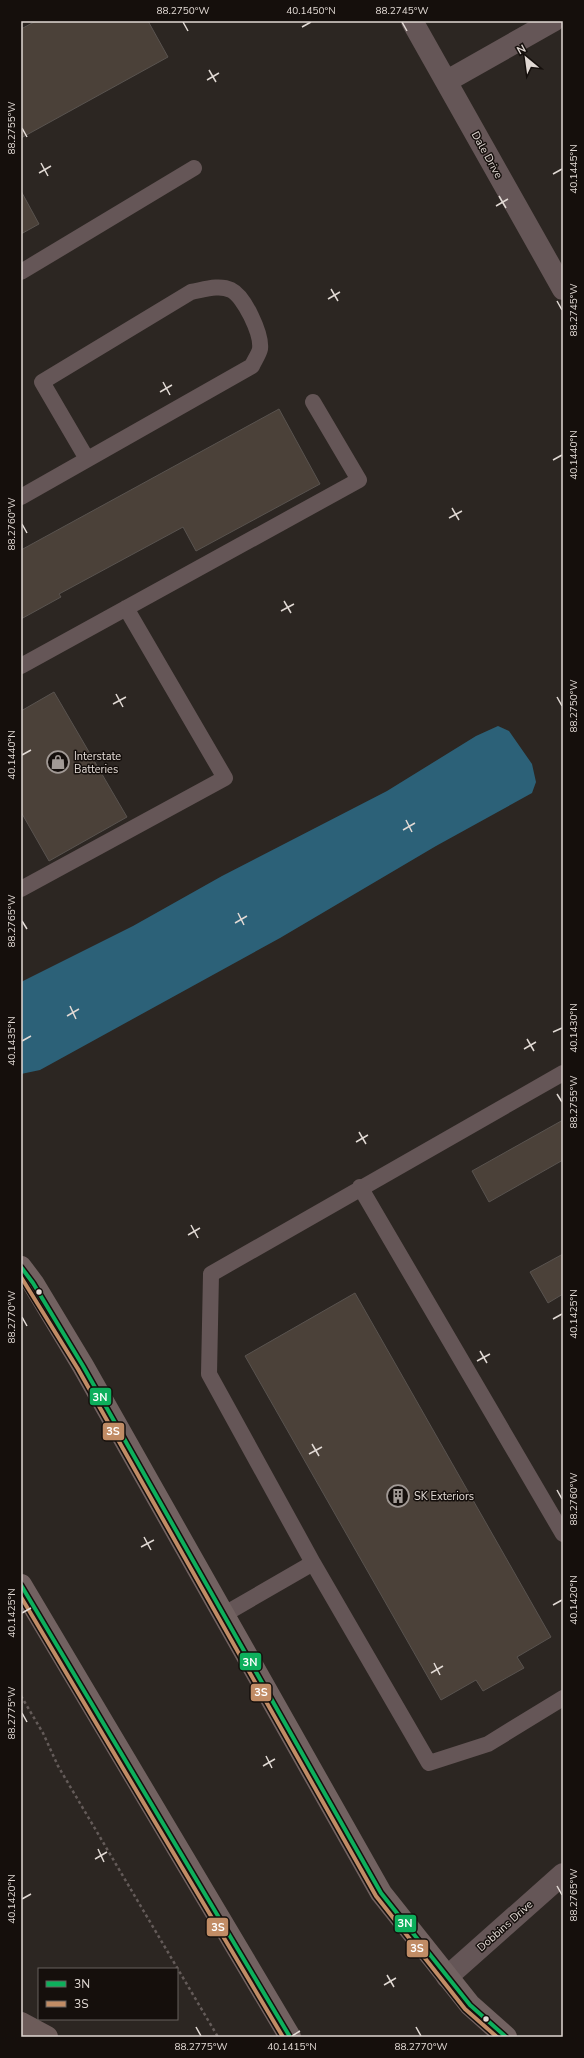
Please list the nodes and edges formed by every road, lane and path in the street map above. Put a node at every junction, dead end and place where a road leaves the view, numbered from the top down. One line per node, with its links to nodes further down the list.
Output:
1 (412, 21): 3 (street, Dale Drive)
2 (552, 21): 3 (street)
3 (447, 81): 6 (street, Dale Drive)
4 (194, 168): 5 (lane)
5 (21, 272)
6 (563, 289)
7 (313, 402): 10 (lane)
8 (87, 459): 8 (lane); 9 (lane)
9 (21, 497)
10 (126, 608): 11 (lane); 12 (lane)
11 (21, 666)
12 (21, 889)
13 (563, 1073): 14 (lane)
14 (360, 1187): 16 (lane); 17 (lane)
15 (21, 1267): 19 (street)
16 (563, 1534)
17 (313, 1563): 19 (lane); 21 (lane)
18 (21, 1585): 29 (street)
19 (223, 1615): 25 (street)
20 (21, 1696): 23 (path)
21 (563, 1698)
22 (563, 1874): 25 (street, Dobbins Drive)
23 (177, 1968)
24 (178, 1969): 28 (path)
25 (447, 1977): 30 (street)
26 (21, 2023): 27 (highway)
27 (47, 2037)
28 (218, 2037)
29 (290, 2037)
30 (506, 2037)

